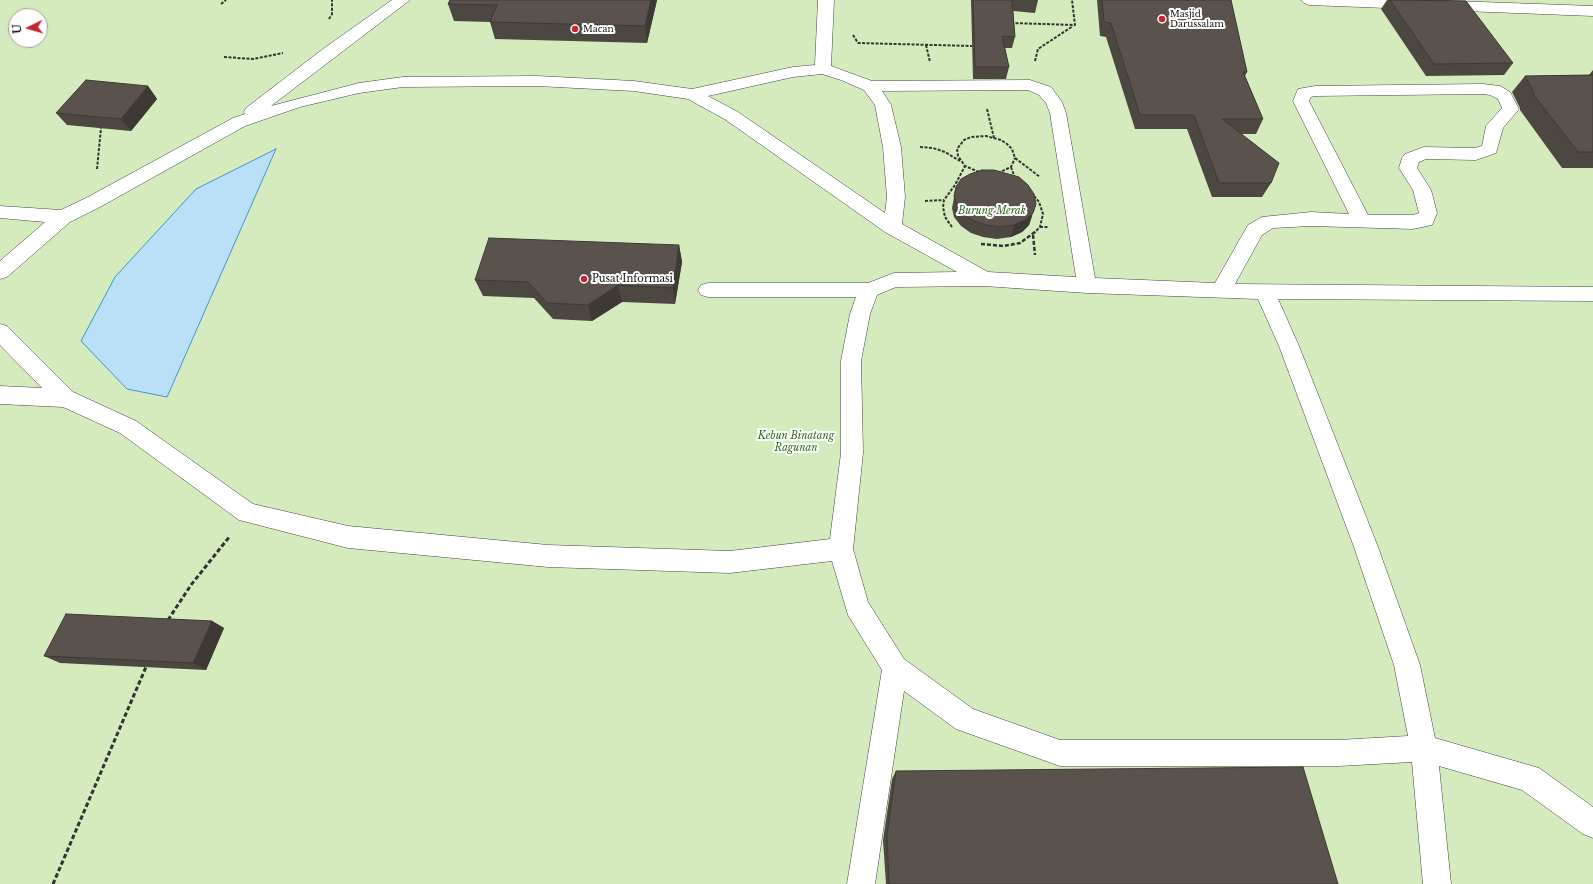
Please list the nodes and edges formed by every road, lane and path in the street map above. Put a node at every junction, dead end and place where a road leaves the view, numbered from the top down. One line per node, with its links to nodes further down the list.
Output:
1 (226, 0): 7 (path)
2 (332, 0): 14 (path)
3 (402, 0): 14 (lane)
4 (826, 0): 16 (lane)
5 (1072, 0): 10 (path)
6 (1310, 0): 8 (lane)
7 (221, 4)
8 (1593, 11)
9 (1010, 23): 10 (path)
10 (1075, 25): 17 (path)
11 (852, 30): 12 (path)
12 (972, 46)
13 (288, 51): 15 (path)
14 (329, 52): 20 (lane)
15 (224, 57)
16 (823, 69): 18 (lane); 19 (lane)
17 (1030, 85): 18 (lane); 41 (lane)
18 (870, 86): 22 (lane)
19 (692, 94): 20 (lane); 36 (lane)
20 (239, 122): 32 (lane)
21 (101, 128): 32 (path)
22 (892, 146): 23 (path); 36 (lane)
23 (962, 163): 24 (path); 25 (path)
24 (965, 166): 26 (path); 30 (path)
25 (1011, 167): 27 (path); 28 (path)
26 (983, 173)
27 (994, 173)
28 (1009, 180)
29 (962, 182): 30 (path)
30 (955, 185): 37 (path)
31 (1030, 191): 38 (path)
32 (94, 202): 34 (lane)
33 (0, 212): 34 (lane)
34 (63, 217): 39 (lane)
35 (1362, 221): 35 (lane); 44 (lane)
36 (892, 227): 40 (lane)
37 (955, 232)
38 (980, 244)
39 (0, 272)
40 (985, 279): 41 (lane); 43 (lane)
41 (1086, 286): 44 (lane)
42 (708, 290): 43 (lane)
43 (869, 290): 51 (lane)
44 (1221, 291): 45 (lane)
45 (1265, 292): 46 (lane); 55 (lane)
46 (1593, 294)
47 (0, 332): 49 (lane)
48 (0, 396): 49 (lane)
49 (65, 398): 50 (lane)
50 (248, 513): 51 (lane); 52 (path)
51 (841, 549): 54 (lane)
52 (164, 625)
53 (146, 667): 57 (path)
54 (895, 668): 55 (lane); 58 (lane)
55 (1424, 748): 56 (lane); 59 (lane)
56 (1593, 824)
57 (54, 884)
58 (861, 884)
59 (1438, 884)

